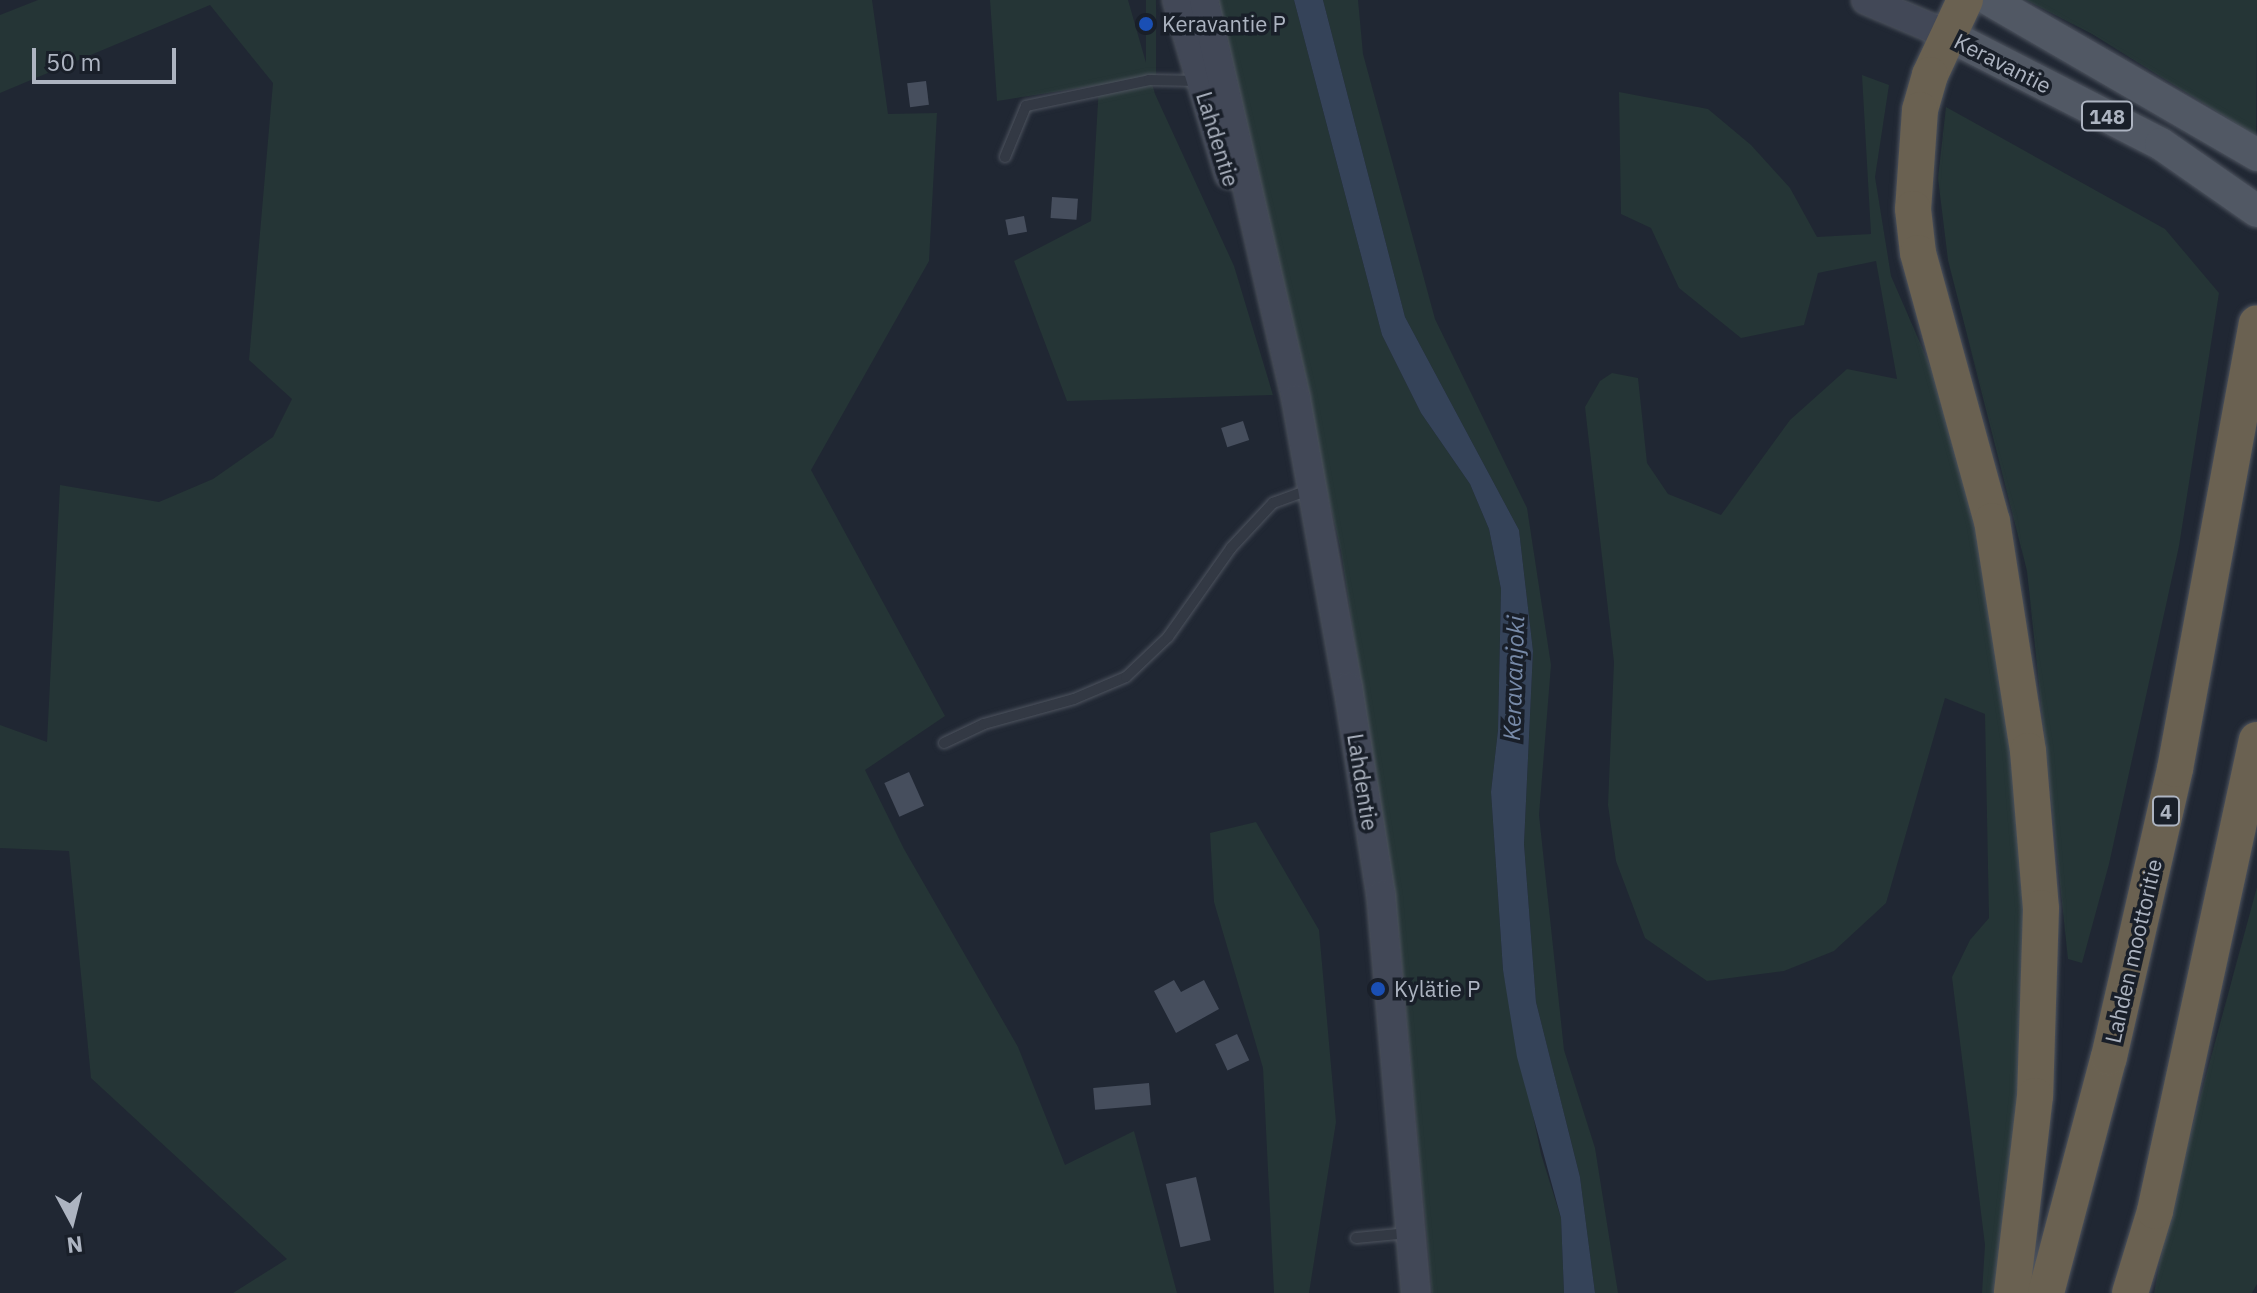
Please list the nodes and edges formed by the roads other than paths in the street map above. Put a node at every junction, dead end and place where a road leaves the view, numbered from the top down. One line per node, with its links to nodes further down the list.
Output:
1 (1177, 0): 7 (main road, Lahdentie)
2 (1204, 0): 7 (main road, Lahdentie)
3 (1866, 0): 6 (main road, Keravantie / 148)
4 (1965, 0): 6 (highway)
5 (1990, 0): 8 (main road, 148)
6 (1948, 35): 10 (main road, Keravantie / 148); 18 (highway)
7 (1212, 79): 9 (lane); 12 (main road, Lahdentie)
8 (2257, 155)
9 (1005, 157)
10 (2257, 211)
11 (2257, 323): 19 (highway, Lahden moottoritie / 4)
12 (1313, 489): 14 (lane); 15 (main road, Lahdentie)
13 (2257, 740): 20 (highway)
14 (944, 743)
15 (1411, 1233): 16 (lane); 17 (main road, Lahdentie)
16 (1356, 1238)
17 (1416, 1293)
18 (2012, 1293)
19 (2046, 1293)
20 (2130, 1293)

